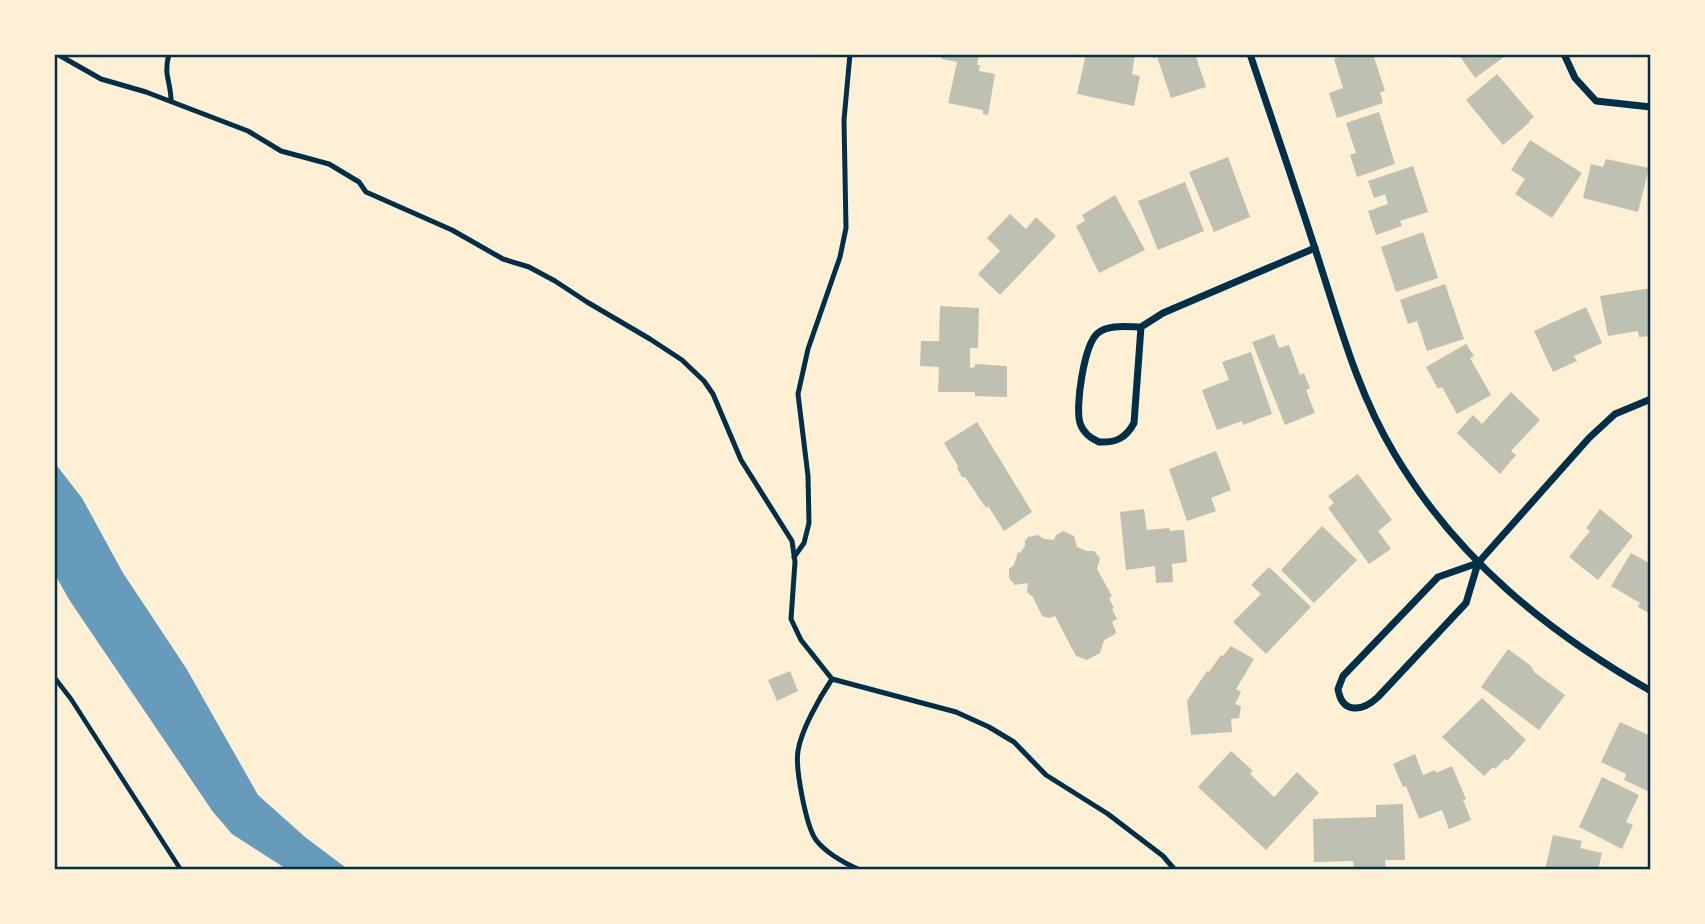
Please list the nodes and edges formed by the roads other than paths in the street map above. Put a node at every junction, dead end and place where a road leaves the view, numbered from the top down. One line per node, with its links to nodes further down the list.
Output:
1 (57, 54): 6 (lane)
2 (169, 54): 6 (lane)
3 (850, 54): 11 (lane)
4 (1250, 54): 8 (street)
5 (1564, 54): 7 (street)
6 (171, 101): 11 (lane)
7 (1651, 107)
8 (1315, 248): 9 (street); 12 (street)
9 (1141, 327): 9 (street)
10 (1651, 399): 12 (street)
11 (794, 557): 13 (lane)
12 (1478, 563): 12 (street); 14 (street)
13 (832, 679): 15 (lane); 16 (lane)
14 (1651, 691)
15 (860, 870)
16 (1175, 870)

